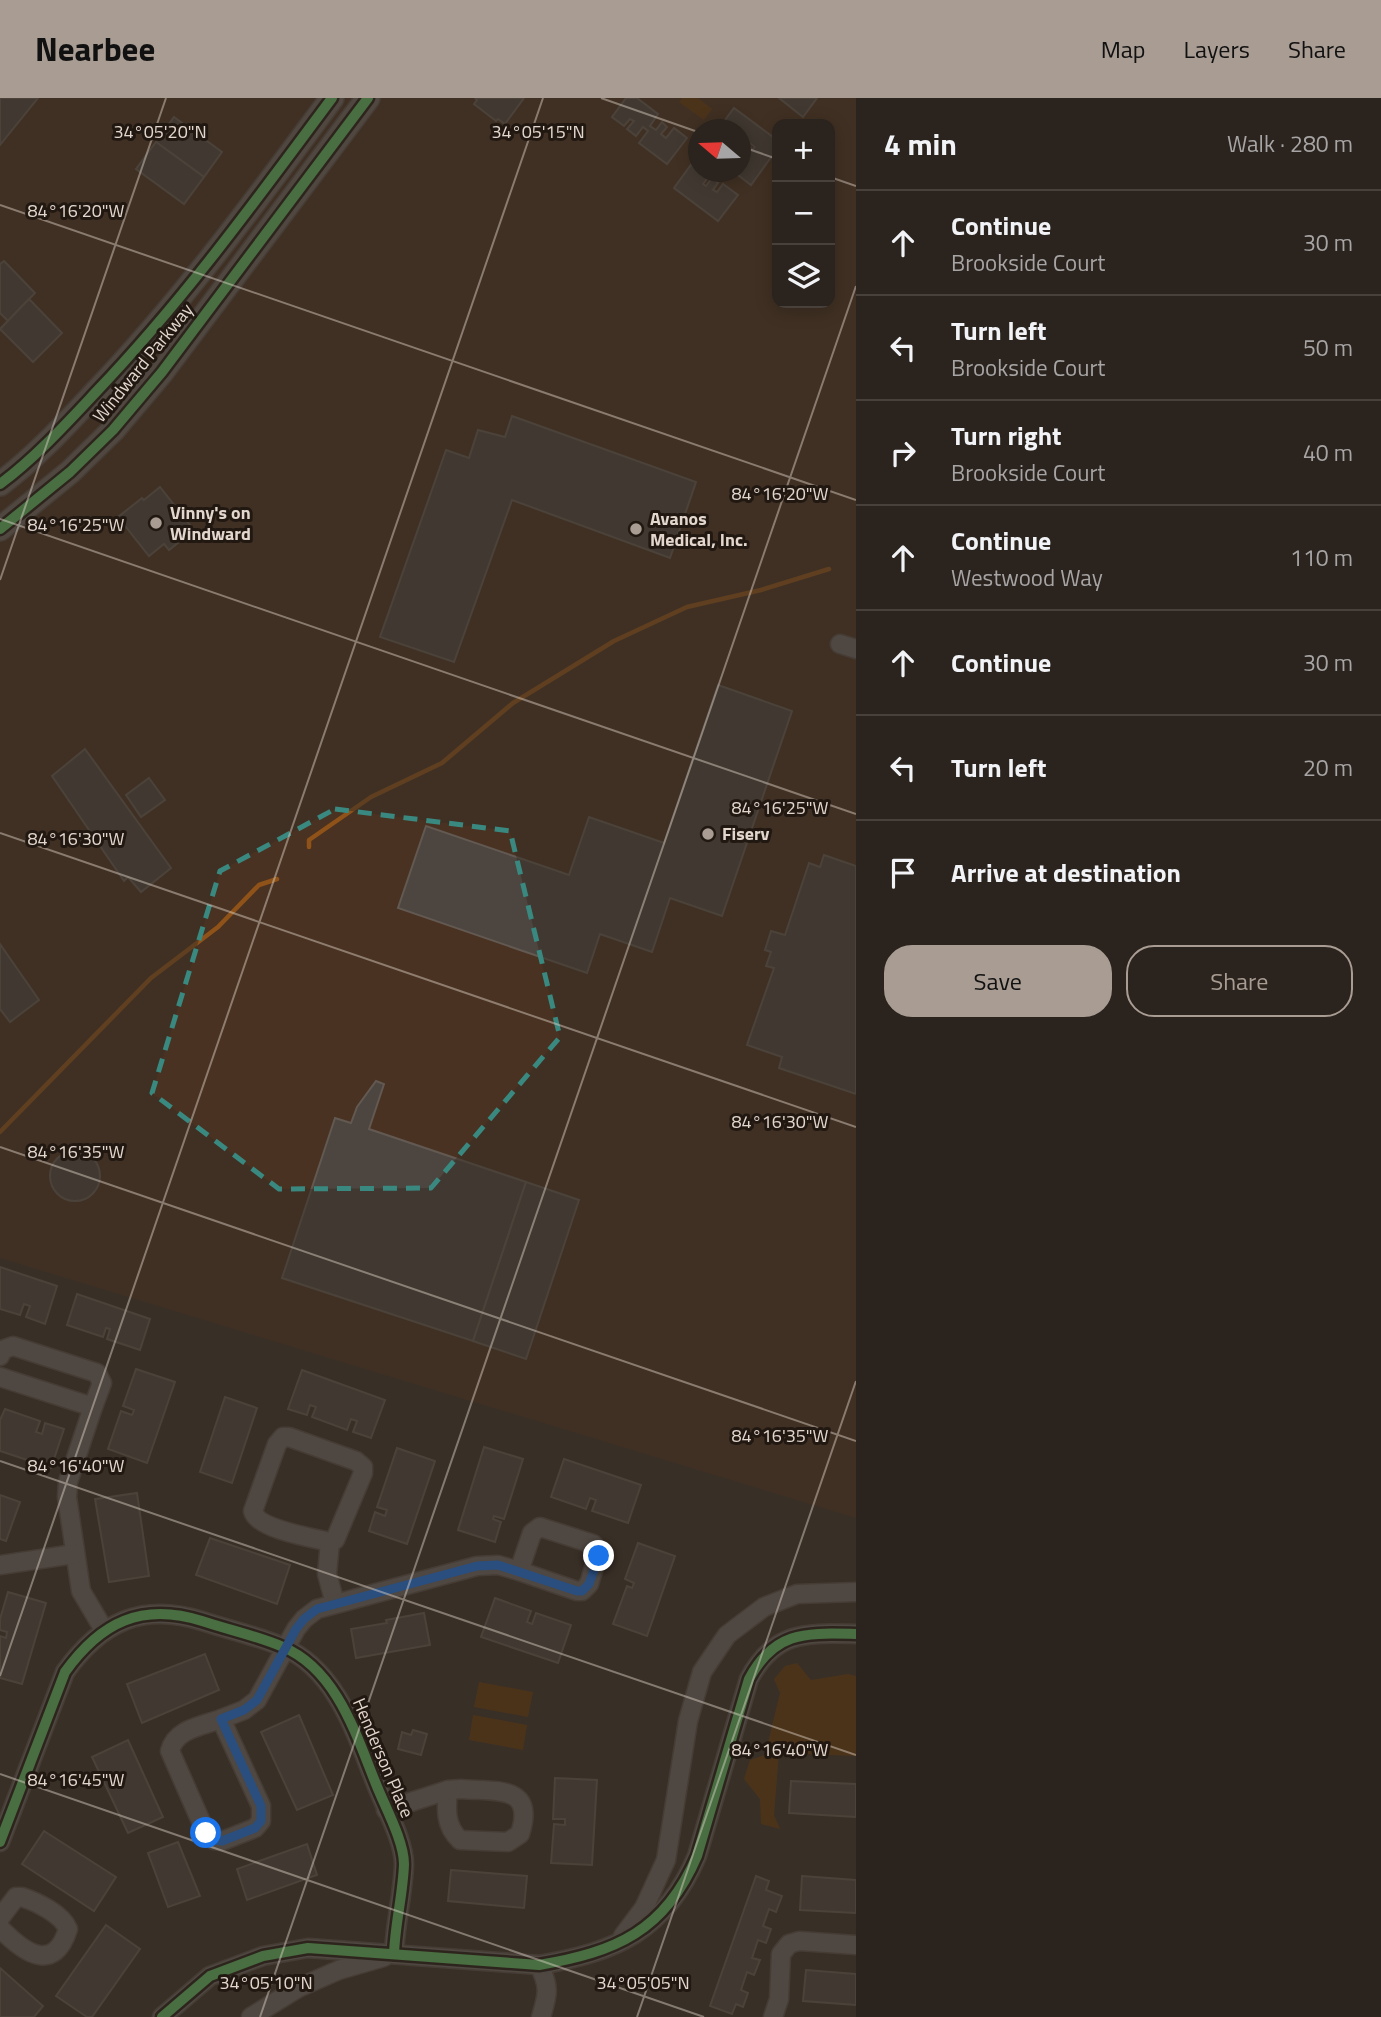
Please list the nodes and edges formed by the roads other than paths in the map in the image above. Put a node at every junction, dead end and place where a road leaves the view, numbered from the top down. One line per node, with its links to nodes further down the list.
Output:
1 (331, 98): 3 (main road, Windward Parkway)
2 (368, 98): 4 (main road, Windward Parkway)
3 (0, 484)
4 (0, 529)
5 (0, 1356): 7 (street)
6 (0, 1377): 7 (street)
7 (93, 1407): 9 (street)
8 (330, 1542): 8 (street); 13 (street)
9 (74, 1555): 10 (street); 14 (street)
10 (0, 1565)
11 (519, 1571): 11 (street); 13 (street)
12 (856, 1591): 23 (street)
13 (335, 1603): 16 (street)
14 (104, 1630): 16 (street, Henderson Place); 20 (street, Henderson Place)
15 (856, 1634): 23 (street)
16 (285, 1648): 17 (street); 19 (street, Henderson Place)
17 (221, 1719): 17 (street)
18 (447, 1790): 18 (street); 19 (street)
19 (386, 1810): 25 (street, Henderson Place)
20 (0, 1842)
21 (0, 1918): 22 (street)
22 (0, 1928)
23 (612, 1945): 26 (street)
24 (856, 1945): 30 (street)
25 (394, 1954): 26 (street); 27 (street); 28 (street)
26 (539, 1965): 29 (street)
27 (162, 2017)
28 (251, 2017)
29 (541, 2017)
30 (773, 2017)

